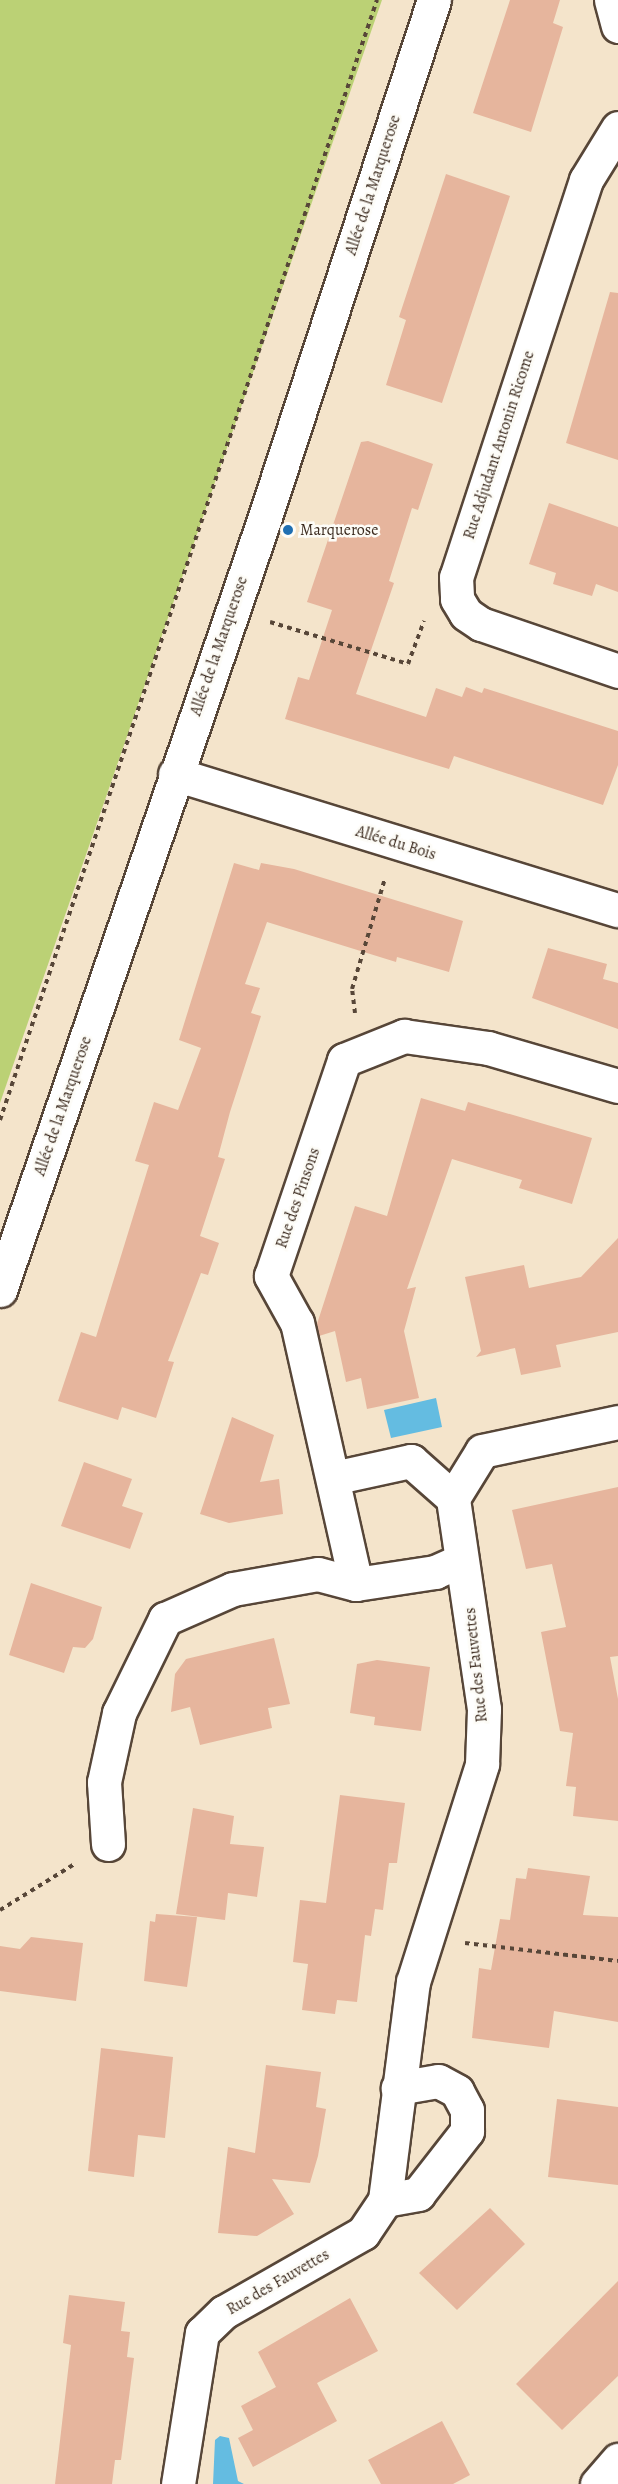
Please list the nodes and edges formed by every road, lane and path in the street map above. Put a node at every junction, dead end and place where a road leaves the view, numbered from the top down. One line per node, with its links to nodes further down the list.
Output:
1 (377, 0): 14 (path)
2 (434, 0): 9 (street, Allée de la Marquerose)
3 (611, 0): 4 (street)
4 (618, 26)
5 (618, 128): 6 (street, Rue Adjudant Antonin Ricome)
6 (465, 614): 7 (path); 8 (street)
7 (265, 620)
8 (618, 670)
9 (175, 774): 10 (street, Allée du Bois); 15 (street, Allée de la Marquerose)
10 (395, 843): 11 (street, Allée du Bois); 12 (path)
11 (618, 910)
12 (344, 1060): 13 (street); 17 (street, Rue des Pinsons)
13 (618, 1086)
14 (0, 1120)
15 (0, 1290)
16 (618, 1422): 18 (street)
17 (333, 1478): 18 (street); 20 (street, Rue des Pinsons)
18 (453, 1498): 19 (street, Rue des Fauvettes)
19 (460, 1561): 20 (street); 23 (street, Rue des Fauvettes)
20 (356, 1584): 21 (street)
21 (108, 1844): 22 (path)
22 (0, 1910)
23 (426, 1938): 24 (path); 25 (street, Rue des Fauvettes)
24 (618, 1961)
25 (398, 2088): 26 (street, Rue des Fauvettes); 26 (street)
26 (385, 2200): 28 (street, Rue des Fauvettes)
27 (618, 2460): 29 (street)
28 (178, 2484)
29 (597, 2484)

